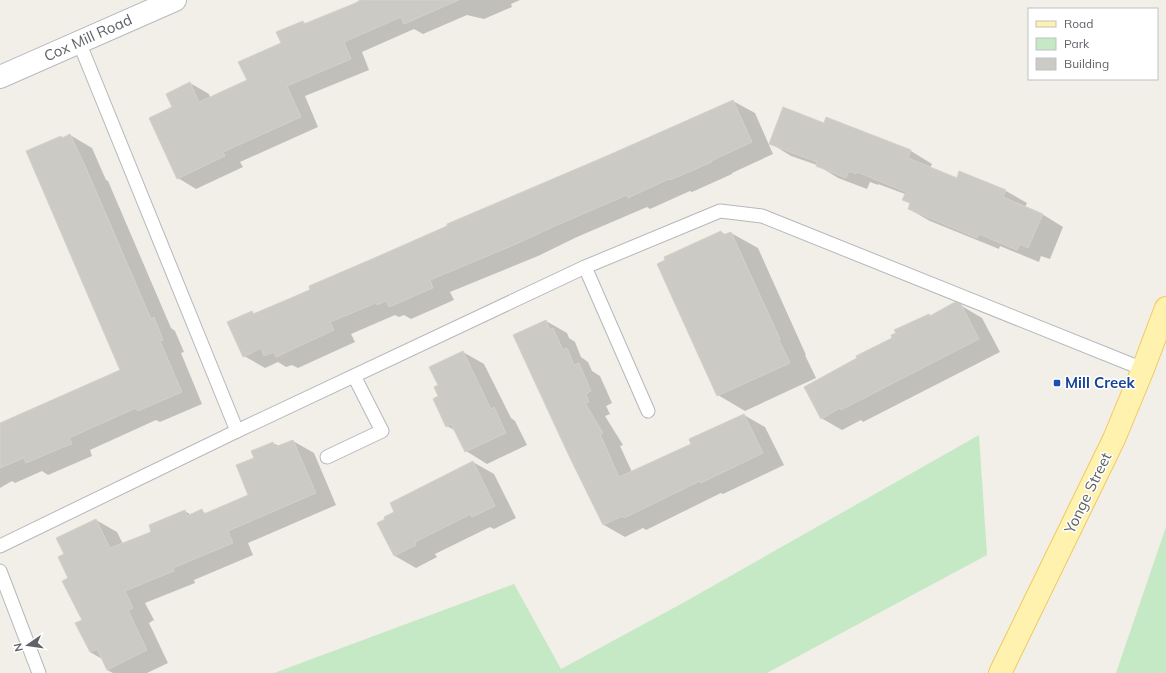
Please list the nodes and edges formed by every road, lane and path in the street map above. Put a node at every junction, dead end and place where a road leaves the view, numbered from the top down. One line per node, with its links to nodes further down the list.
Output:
1 (175, 0): 2 (street, Cox Mill Road)
2 (79, 42): 3 (street, Cox Mill Road); 9 (lane)
3 (0, 77)
4 (585, 267): 6 (lane); 7 (lane); 8 (lane)
5 (1166, 308): 6 (main road, Yonge Street)
6 (1143, 369): 14 (main road, Yonge Street)
7 (354, 376): 9 (lane); 10 (lane)
8 (648, 411)
9 (237, 431): 11 (lane)
10 (327, 457)
11 (0, 546)
12 (0, 571): 13 (lane)
13 (39, 673)
14 (1000, 673)

